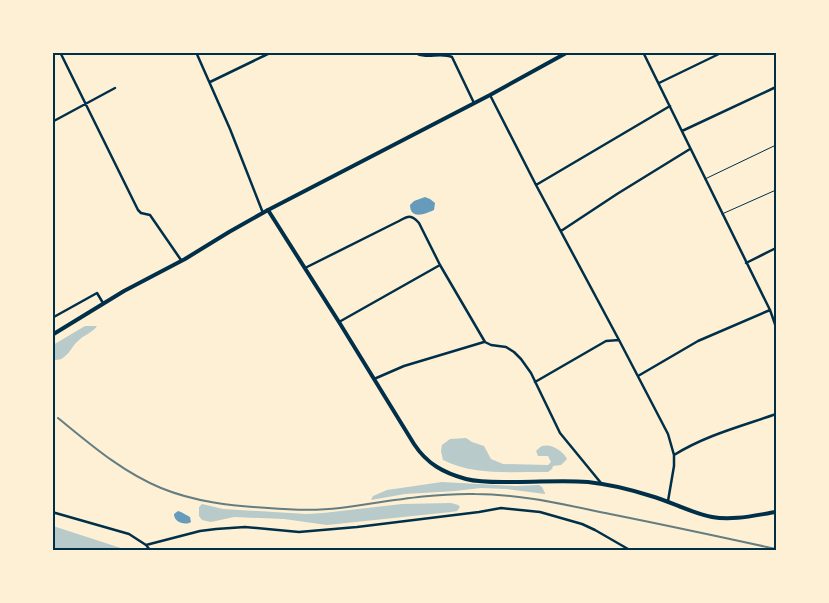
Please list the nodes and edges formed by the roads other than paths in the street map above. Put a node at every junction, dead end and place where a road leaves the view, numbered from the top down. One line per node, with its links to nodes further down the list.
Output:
1 (60, 52): 14 (street)
2 (196, 52): 8 (street)
3 (272, 52): 8 (street)
4 (414, 52): 13 (street)
5 (568, 52): 12 (main road)
6 (643, 52): 9 (street)
7 (723, 52): 9 (street)
8 (210, 82): 23 (street)
9 (659, 84): 15 (street)
10 (115, 88): 14 (street)
11 (776, 88): 17 (street)
12 (490, 95): 13 (main road); 21 (street)
13 (474, 103): 23 (main road)
14 (85, 104): 16 (street); 27 (street)
15 (670, 106): 17 (street); 21 (street)
16 (52, 122)
17 (682, 131): 19 (street)
18 (776, 145): 20 (lane)
19 (690, 149): 20 (street); 25 (street)
20 (705, 179): 24 (street)
21 (536, 185): 25 (street)
22 (776, 190): 24 (lane)
23 (266, 212): 27 (main road); 30 (main road)
24 (722, 214): 28 (street)
25 (561, 231): 37 (street)
26 (776, 248): 28 (street)
27 (181, 260): 31 (main road)
28 (746, 263): 32 (street)
29 (440, 265): 30 (street); 34 (street); 38 (street)
30 (306, 268): 34 (main road)
31 (104, 303): 33 (street); 36 (main road)
32 (770, 310): 35 (street); 39 (street)
33 (52, 318)
34 (339, 322): 40 (main road)
35 (776, 327)
36 (52, 335)
37 (619, 340): 39 (street); 41 (street)
38 (485, 342): 40 (street); 41 (street)
39 (638, 376): 43 (street)
40 (374, 378): 44 (main road)
41 (536, 382): 44 (street)
42 (776, 414): 43 (street)
43 (674, 455): 45 (street)
44 (602, 484): 45 (main road)
45 (668, 503): 47 (main road)
46 (52, 512): 48 (street)
47 (776, 512)
48 (146, 545): 49 (street); 50 (street)
49 (150, 550)
50 (635, 550)

